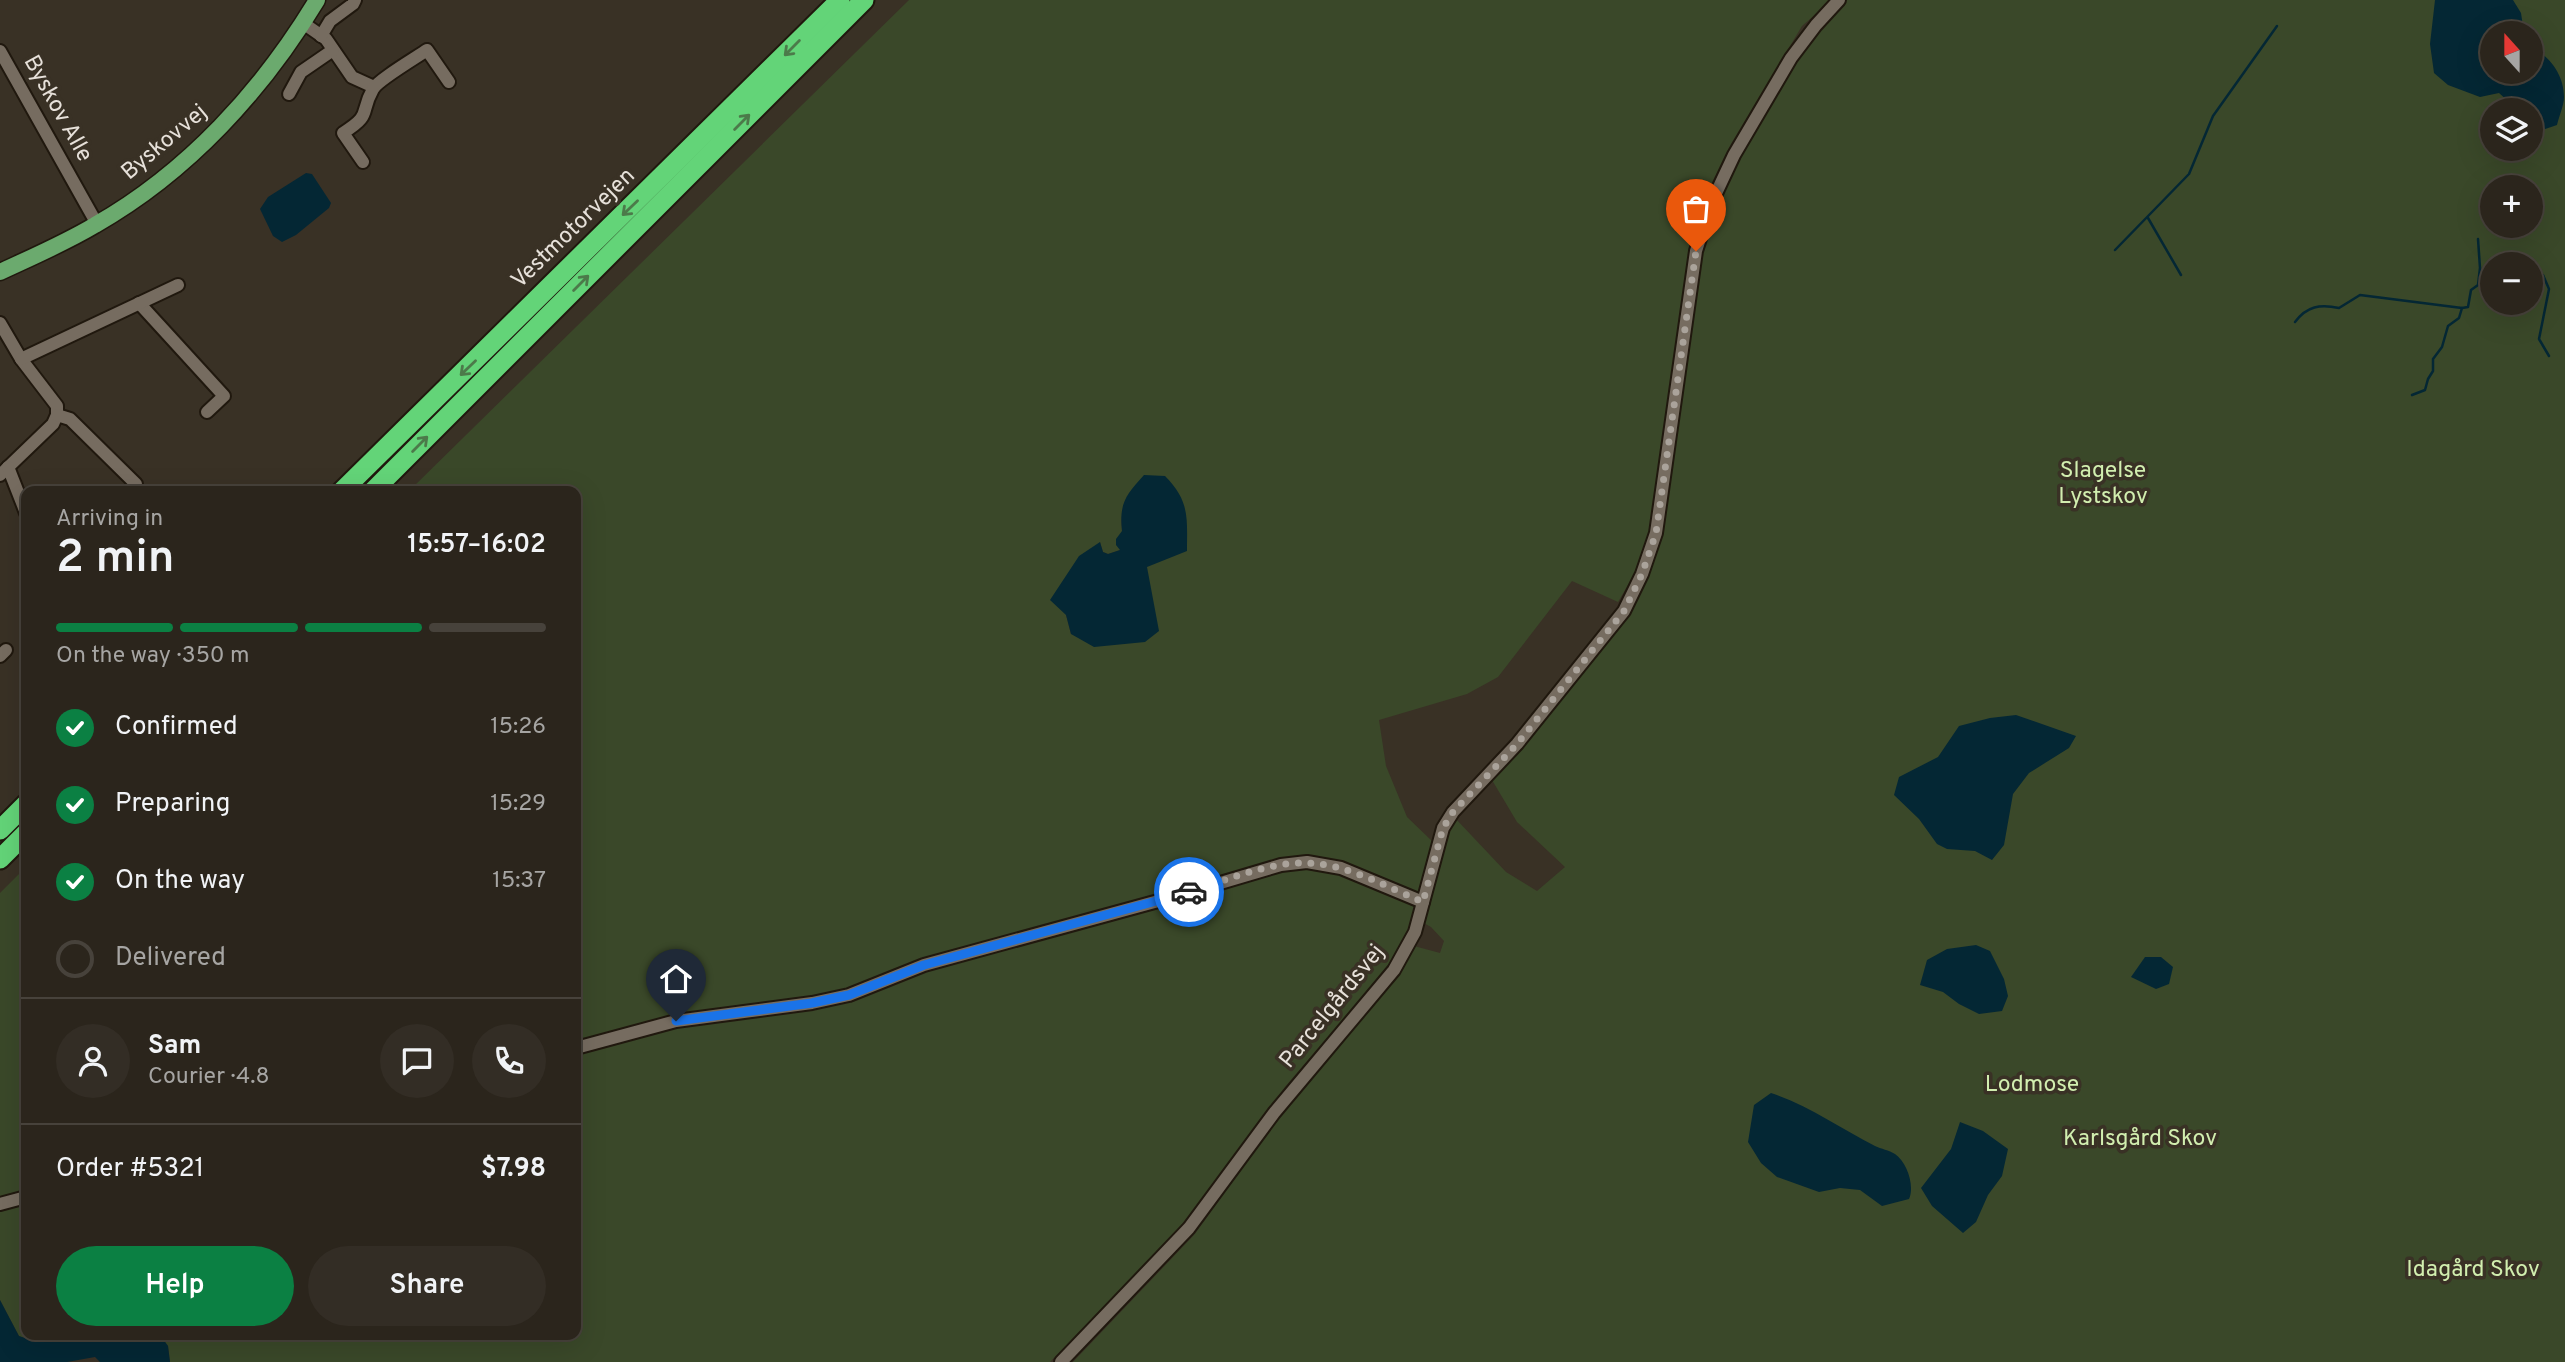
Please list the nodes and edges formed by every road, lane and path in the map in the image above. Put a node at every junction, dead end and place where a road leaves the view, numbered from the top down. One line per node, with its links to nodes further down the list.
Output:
1 (317, 0): 6 (main road, Byskovvej)
2 (355, 0): 7 (street)
3 (840, 0): 24 (highway, Vestmotorvejen, one-way to 24)
4 (864, 0): 25 (highway, Vestmotorvejen, one-way to 4)
5 (1839, 0): 31 (street, Parcelgårdsvej)
6 (303, 23): 7 (street); 14 (main road, Byskovvej)
7 (321, 36): 8 (street)
8 (333, 50): 11 (street); 12 (street)
9 (0, 51): 14 (street, Byskov Alle)
10 (449, 82): 11 (street)
11 (374, 87): 13 (street)
12 (289, 94)
13 (363, 162)
14 (97, 224): 15 (main road, Byskovvej)
15 (0, 272)
16 (178, 285): 17 (street)
17 (139, 303): 19 (street); 20 (street)
18 (0, 323): 19 (street)
19 (21, 359): 21 (street)
20 (207, 412)
21 (57, 415): 22 (street); 23 (street)
22 (4, 471): 26 (street)
23 (136, 484)
24 (347, 486)
25 (378, 486)
26 (21, 503)
27 (21, 808): 28 (highway)
28 (0, 830)
29 (21, 838): 30 (highway)
30 (0, 859)
31 (1423, 902): 32 (street); 35 (street, Parcelgårdsvej)
32 (581, 1047)
33 (21, 1198): 34 (street)
34 (0, 1204)
35 (1061, 1362)

